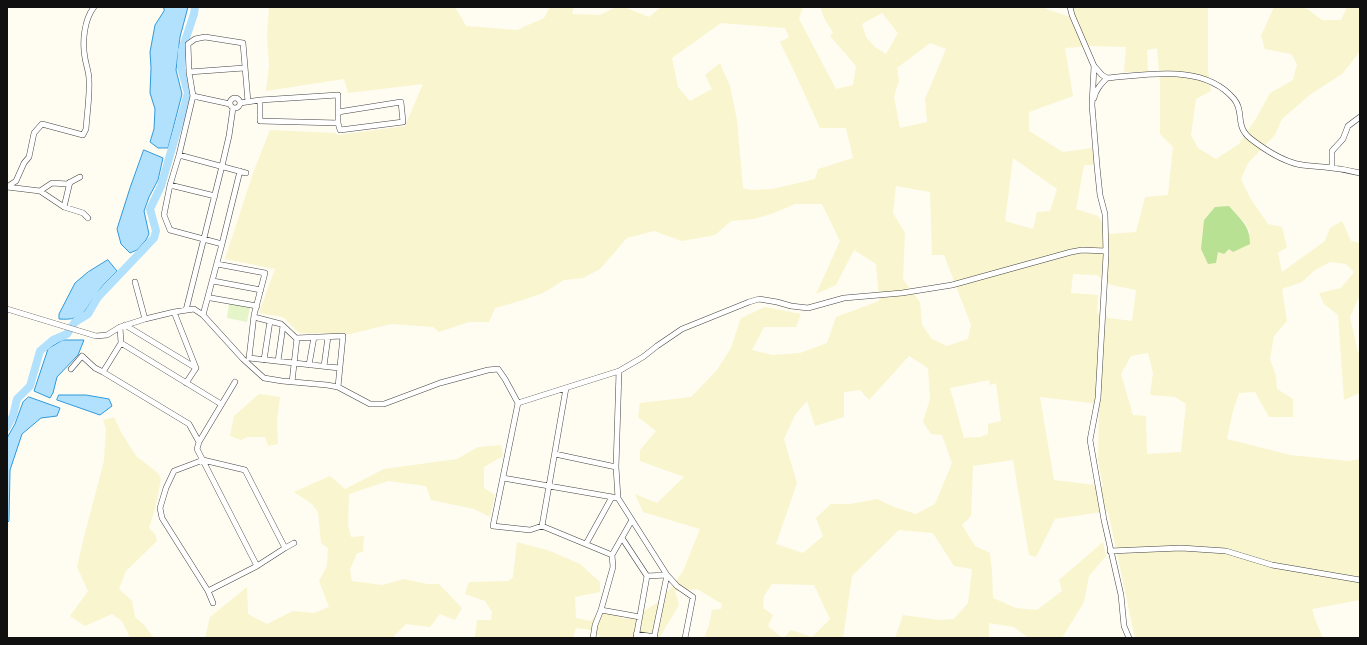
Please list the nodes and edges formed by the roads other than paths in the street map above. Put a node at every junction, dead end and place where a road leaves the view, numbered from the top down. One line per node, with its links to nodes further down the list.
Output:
1 (94, 7): 25 (street)
2 (1070, 7): 3 (street)
3 (1094, 66): 6 (street); 11 (street)
4 (244, 68): 5 (street); 5 (street); 9 (street)
5 (189, 72): 7 (street)
6 (1107, 78): 11 (street); 18 (street)
7 (193, 96): 12 (street); 16 (street)
8 (260, 100): 9 (street); 13 (street); 15 (street)
9 (248, 102): 10 (street)
10 (240, 103): 12 (street); 12 (street)
11 (1092, 105): 32 (street)
12 (231, 106): 17 (street)
13 (338, 112): 15 (street); 15 (street)
14 (1360, 117): 18 (street)
15 (338, 123)
16 (179, 155): 17 (street); 24 (street)
17 (222, 166): 19 (street); 27 (street)
18 (1332, 168): 21 (street)
19 (240, 171): 20 (street); 31 (street)
20 (246, 173)
21 (1360, 173)
22 (80, 177): 23 (street)
23 (70, 182): 26 (street); 28 (street)
24 (170, 185): 27 (street); 30 (street)
25 (7, 187): 26 (street)
26 (40, 191): 28 (street)
27 (215, 196): 30 (street)
28 (64, 206): 29 (street)
29 (88, 218)
30 (204, 240): 31 (street); 40 (street)
31 (222, 244): 33 (street)
32 (1106, 251): 60 (street); 83 (street)
33 (217, 264): 34 (street); 36 (street)
34 (213, 281): 36 (street); 42 (street)
35 (134, 282): 44 (street)
36 (261, 290): 38 (street)
37 (211, 298): 38 (street)
38 (257, 306): 43 (street)
39 (7, 309): 46 (street)
40 (186, 310): 41 (street); 42 (street)
41 (174, 312): 44 (street); 57 (street)
42 (203, 315): 63 (street)
43 (254, 317): 45 (street); 52 (street)
44 (145, 319): 46 (street)
45 (270, 321): 47 (street); 52 (street)
46 (123, 326): 51 (street); 57 (street)
47 (283, 326): 50 (street); 53 (street)
48 (314, 337): 49 (street); 50 (street); 55 (street)
49 (328, 337): 56 (street); 58 (street)
50 (297, 338): 54 (street)
51 (121, 343): 61 (street); 64 (street)
52 (264, 360): 53 (street)
53 (278, 361): 54 (street)
54 (294, 363): 55 (street); 63 (street)
55 (309, 365): 56 (street)
56 (324, 366): 58 (street)
57 (196, 368): 64 (street)
58 (339, 368): 65 (street)
59 (71, 369): 61 (street)
60 (619, 371): 66 (street); 72 (street)
61 (103, 372): 69 (street)
62 (235, 382): 68 (street)
63 (292, 382): 65 (street)
64 (186, 383): 68 (street)
65 (338, 387): 67 (street)
66 (566, 388): 67 (street); 70 (street)
67 (518, 403): 73 (street)
68 (221, 404): 69 (street)
69 (198, 442): 71 (street)
70 (555, 454): 72 (street); 74 (street)
71 (203, 460): 82 (street); 85 (street); 89 (street)
72 (616, 467): 76 (street)
73 (503, 478): 74 (street); 78 (street)
74 (548, 486): 75 (street); 78 (street)
75 (612, 497): 76 (street); 81 (street)
76 (618, 498): 77 (street)
77 (632, 520): 79 (street); 86 (street)
78 (542, 526): 81 (street)
79 (622, 538): 84 (street); 87 (street)
80 (294, 543): 82 (street)
81 (586, 544): 84 (street)
82 (285, 548): 85 (street)
83 (1110, 551): 88 (street); 97 (street)
84 (612, 555): 91 (street)
85 (257, 566): 89 (street)
86 (667, 575): 87 (street); 95 (street); 96 (street)
87 (647, 576): 92 (street)
88 (1360, 580)
89 (208, 591): 90 (street)
90 (213, 603)
91 (601, 610): 92 (street); 94 (street)
92 (640, 617): 93 (street)
93 (636, 636): 95 (street)
94 (593, 638)
95 (655, 638)
96 (685, 638)
97 (1129, 638)

